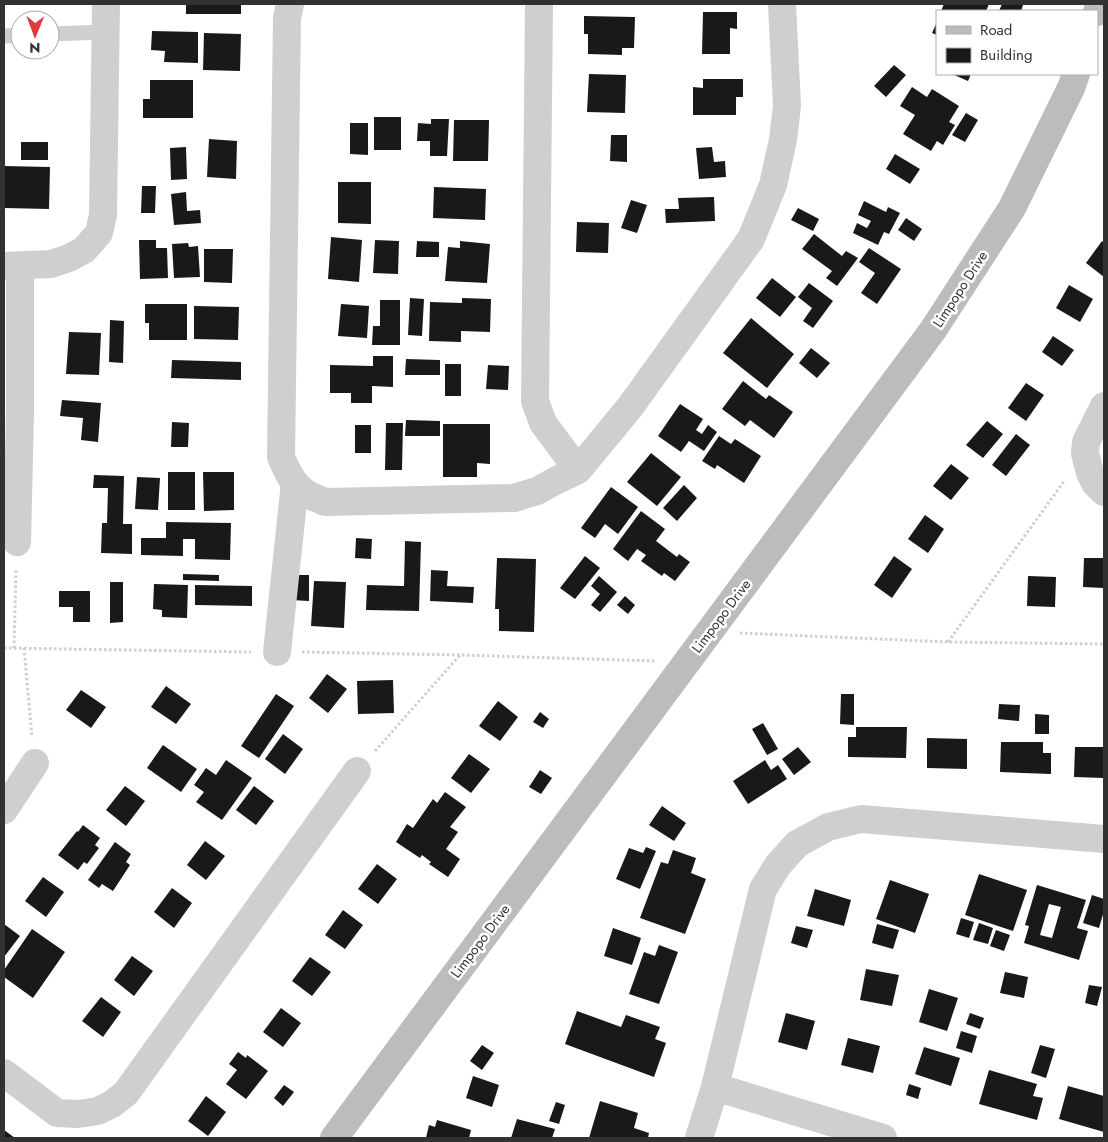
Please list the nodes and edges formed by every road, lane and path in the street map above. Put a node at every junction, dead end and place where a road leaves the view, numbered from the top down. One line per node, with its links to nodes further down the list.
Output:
1 (106, 4): 5 (street)
2 (290, 4): 13 (street)
3 (539, 4): 12 (street)
4 (782, 4): 12 (street)
5 (106, 32): 6 (lane); 8 (street)
6 (60, 34)
7 (1076, 75): 16 (street, Limpopo Drive)
8 (12, 266): 10 (street)
9 (1104, 406): 11 (street)
10 (12, 413): 15 (street)
11 (1085, 451): 14 (street); 17 (path)
12 (578, 470): 13 (street)
13 (295, 483): 22 (street)
14 (1104, 492)
15 (17, 542): 20 (path)
16 (709, 632): 17 (path); 24 (street, Limpopo Drive)
17 (948, 642): 18 (path)
18 (1104, 644)
19 (4, 648): 20 (path)
20 (14, 648): 21 (path)
21 (24, 648): 22 (path); 25 (path)
22 (277, 652): 23 (path)
23 (461, 655): 24 (path); 26 (path)
24 (687, 662): 31 (street, Limpopo Drive)
25 (34, 764): 27 (street)
26 (357, 771): 29 (street)
27 (4, 810)
28 (1104, 839): 30 (street)
29 (4, 1074)
30 (715, 1087): 32 (street); 33 (street)
31 (334, 1138)
32 (699, 1138)
33 (883, 1138)

